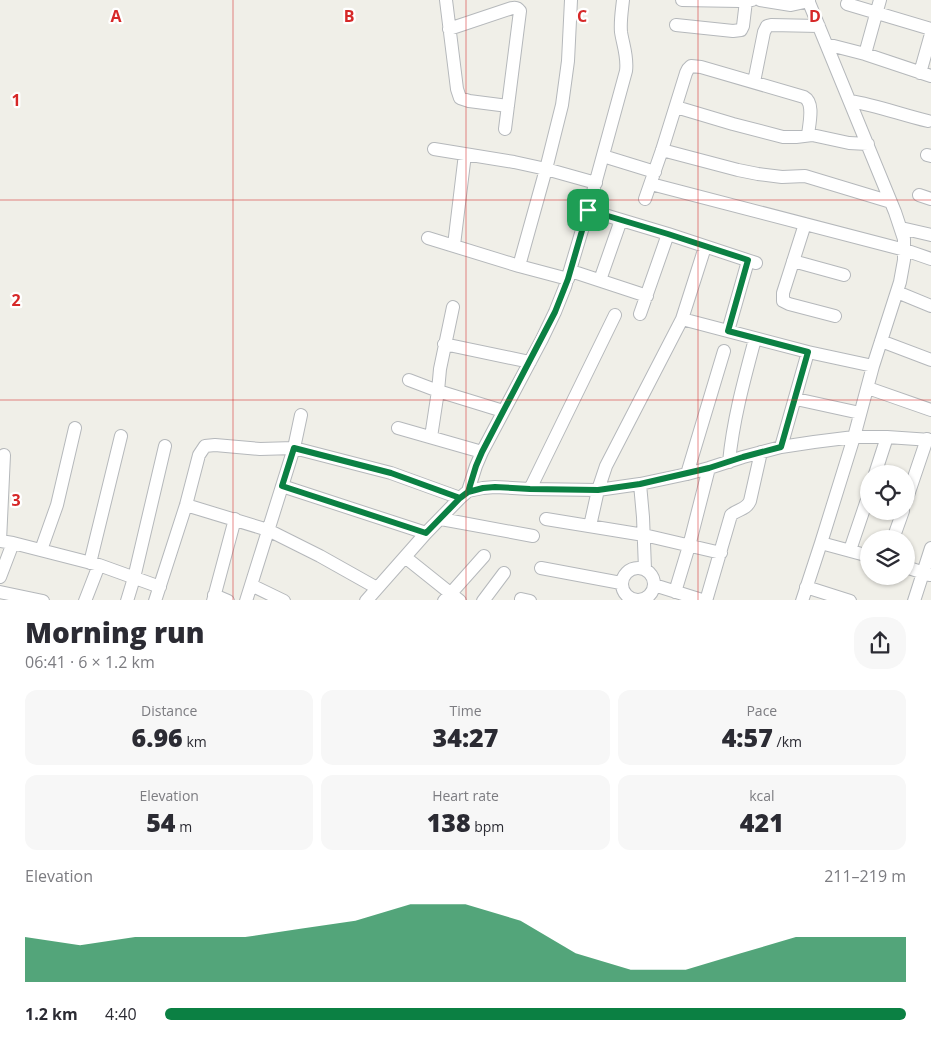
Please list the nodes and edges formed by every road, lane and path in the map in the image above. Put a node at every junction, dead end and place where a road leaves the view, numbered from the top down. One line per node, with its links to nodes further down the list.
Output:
1 (446, 0): 13 (street)
2 (571, 0): 31 (street)
3 (623, 0): 30 (street)
4 (682, 0): 5 (street)
5 (749, 0): 11 (street)
6 (760, 0): 8 (street)
7 (880, 0): 10 (street)
8 (808, 1): 12 (street)
9 (847, 4): 10 (street)
10 (876, 13): 14 (street); 17 (street)
11 (676, 25)
12 (819, 26): 16 (street); 19 (street)
13 (449, 29): 21 (street); 21 (street)
14 (931, 29)
15 (931, 34): 18 (street)
16 (826, 44): 17 (street); 20 (street)
17 (865, 54): 18 (street)
18 (926, 74)
19 (754, 82): 22 (street); 25 (street)
20 (850, 101): 23 (street); 26 (street)
21 (508, 106): 24 (street)
22 (676, 107): 25 (street); 28 (street)
23 (928, 121)
24 (505, 129)
25 (808, 135): 26 (street)
26 (868, 144): 35 (street)
27 (434, 149): 29 (street)
28 (662, 150): 32 (street); 35 (street)
29 (465, 154): 31 (street); 43 (street)
30 (603, 156): 32 (street); 33 (street)
31 (546, 169): 33 (street); 48 (street)
32 (653, 178): 34 (street); 38 (street)
33 (596, 183): 36 (street)
34 (645, 199)
35 (891, 202): 39 (street)
36 (588, 210): 37 (street); 49 (street)
37 (620, 220): 40 (street); 51 (street)
38 (805, 224): 45 (street); 47 (street)
39 (901, 228): 41 (street); 45 (street)
40 (668, 234): 44 (street); 53 (street)
41 (931, 235)
42 (428, 238): 43 (street)
43 (454, 245): 48 (street)
44 (705, 247): 59 (street); 60 (street)
45 (905, 250): 46 (street); 52 (street)
46 (931, 259)
47 (793, 261): 50 (street); 58 (street)
48 (519, 266): 49 (street)
49 (569, 275): 51 (street); 67 (street)
50 (844, 275)
51 (600, 280): 53 (street)
52 (897, 292): 54 (street); 62 (street)
53 (647, 296): 56 (street)
54 (931, 306)
55 (453, 307): 63 (street)
56 (640, 314)
57 (615, 315): 97 (street)
58 (835, 316)
59 (682, 319): 60 (street); 98 (street)
60 (728, 331): 61 (street)
61 (755, 339): 65 (street); 90 (street)
62 (881, 341): 66 (street); 68 (street)
63 (444, 344): 67 (street); 71 (street)
64 (724, 351): 93 (street)
65 (808, 352): 68 (street); 72 (street)
66 (931, 360)
67 (530, 362): 74 (street)
68 (873, 366): 70 (street)
69 (409, 380): 71 (street)
70 (868, 388): 73 (street); 75 (street)
71 (438, 391): 74 (street); 80 (street)
72 (796, 399): 75 (street); 85 (street)
73 (931, 410)
74 (503, 411): 87 (street)
75 (860, 414): 81 (street)
76 (301, 416): 86 (street)
77 (75, 428): 115 (street)
78 (398, 428): 80 (street)
79 (121, 436): 121 (street)
80 (431, 437): 87 (street)
81 (854, 437): 82 (street); 85 (street); 112 (street)
82 (887, 437): 83 (street); 91 (street)
83 (929, 439): 94 (street)
84 (165, 446): 128 (street)
85 (781, 447): 88 (street)
86 (294, 448): 96 (street); 99 (street); 100 (street)
87 (482, 452): 99 (street)
88 (761, 452): 90 (street); 117 (street)
89 (4, 455): 110 (street)
90 (729, 462): 92 (street)
91 (878, 465)
92 (709, 468): 93 (street); 113 (street)
93 (687, 474): 95 (street)
94 (915, 477)
95 (640, 484): 98 (street); 108 (street)
96 (282, 486): 106 (street); 107 (street)
97 (530, 489): 98 (street); 99 (street)
98 (598, 490): 105 (street)
99 (464, 495): 102 (street)
100 (186, 505): 101 (street); 132 (street)
101 (235, 519): 106 (street); 137 (street)
102 (440, 519): 107 (street); 109 (street)
103 (546, 519): 105 (street)
104 (860, 520): 116 (street)
105 (590, 526): 108 (street)
106 (268, 530): 130 (street); 134 (street)
107 (426, 533): 120 (street)
108 (644, 535): 113 (street); 123 (street)
109 (533, 536)
110 (0, 541): 111 (street)
111 (13, 543): 115 (street); 127 (street)
112 (821, 543): 116 (street); 133 (street)
113 (689, 546): 117 (street); 136 (street)
114 (931, 548): 126 (street)
115 (41, 550): 121 (street)
116 (850, 550): 118 (street)
117 (720, 553): 149 (street)
118 (860, 553)
119 (484, 556): 138 (street)
120 (405, 557): 134 (street); 138 (street)
121 (94, 564): 128 (street); 140 (street)
122 (541, 568): 129 (street)
123 (645, 569): 129 (street); 131 (street)
124 (915, 570): 126 (street)
125 (504, 573): 147 (street)
126 (927, 574): 152 (street)
127 (0, 577)
128 (134, 578): 132 (street); 141 (street)
129 (621, 583): 148 (street)
130 (252, 585): 144 (street); 145 (street)
131 (654, 585): 136 (street); 148 (street)
132 (160, 587): 142 (street)
133 (806, 587): 150 (street); 151 (street)
134 (376, 588): 146 (street)
135 (0, 592): 139 (street)
136 (675, 592): 149 (street)
137 (214, 598): 143 (street)
138 (451, 598)
139 (42, 600)
140 (85, 600)
141 (127, 600)
142 (155, 600)
143 (228, 600)
144 (246, 600)
145 (284, 600)
146 (366, 600)
147 (483, 600)
148 (635, 600)
149 (706, 600)
150 (802, 600)
151 (850, 600)
152 (914, 600)

